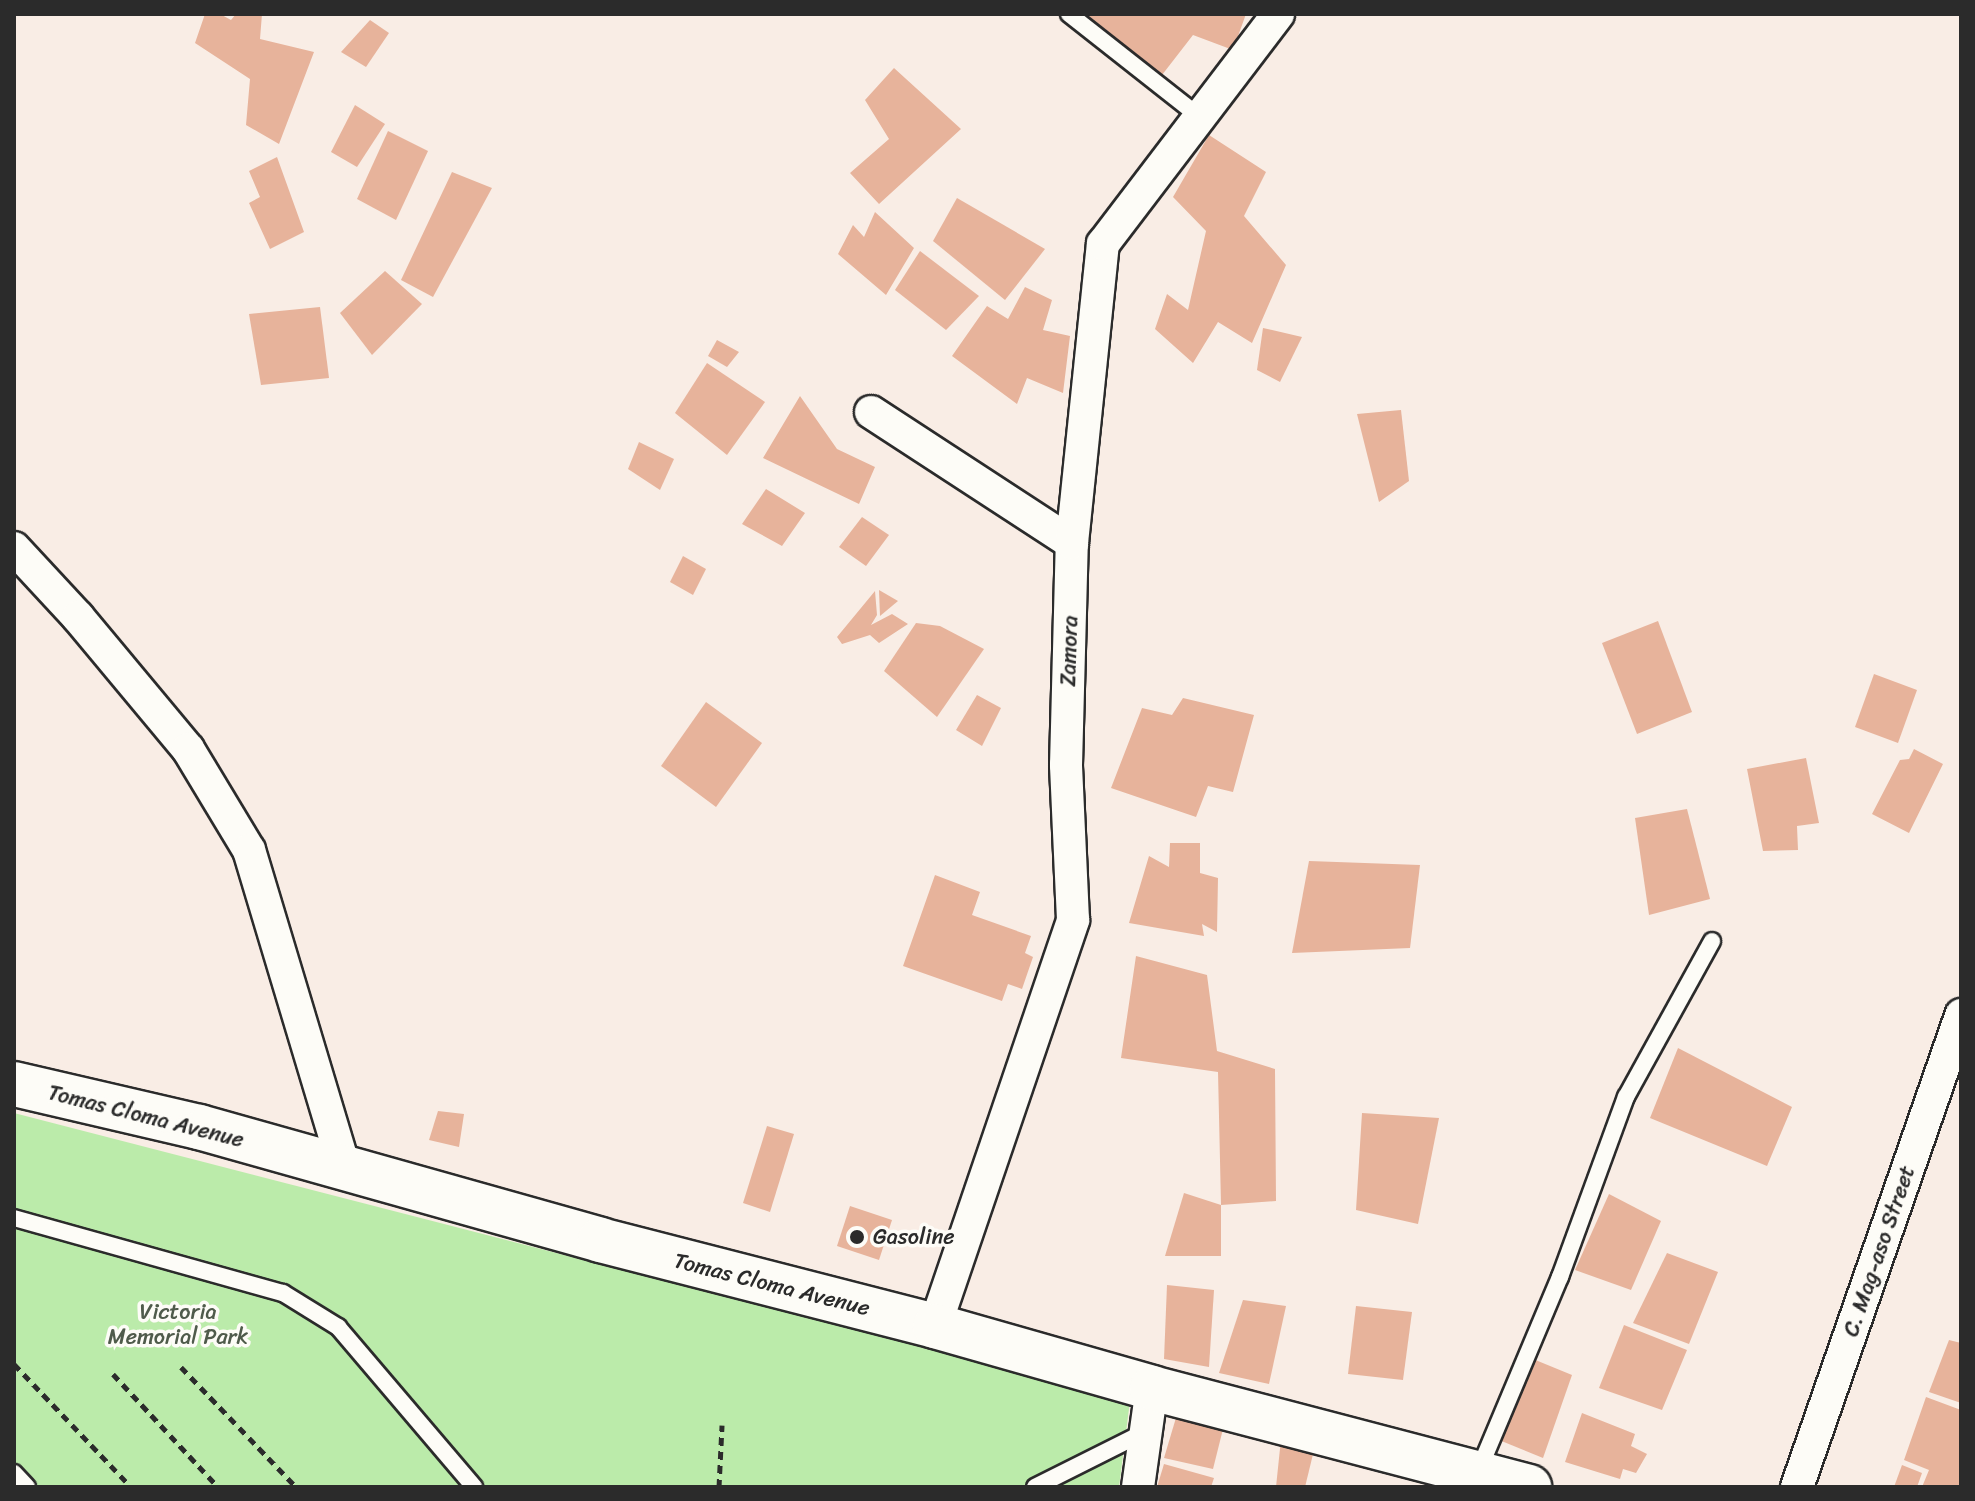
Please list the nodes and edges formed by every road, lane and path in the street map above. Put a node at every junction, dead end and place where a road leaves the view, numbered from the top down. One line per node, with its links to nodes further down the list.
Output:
1 (1069, 14): 3 (lane)
2 (1278, 14): 3 (street, Zamora)
3 (1200, 117): 5 (street, Zamora)
4 (871, 412): 5 (street)
5 (1072, 543): 12 (street, Zamora)
6 (14, 548): 10 (street)
7 (1712, 941): 20 (lane)
8 (1961, 1015): 30 (street, C. Mag-aso Street)
9 (14, 1084): 10 (main road, Tomas Cloma Avenue)
10 (344, 1167): 12 (main road, Tomas Cloma Avenue)
11 (14, 1218): 25 (lane)
12 (935, 1326): 16 (main road, Tomas Cloma Avenue)
13 (14, 1364): 22 (path)
14 (181, 1367): 24 (path)
15 (113, 1374): 23 (path)
16 (1152, 1388): 18 (street); 20 (main road, Tomas Cloma Avenue)
17 (722, 1425): 26 (path)
18 (1145, 1432): 27 (lane); 28 (street)
19 (14, 1473): 21 (lane)
20 (1477, 1473): 29 (main road, Tomas Cloma Avenue)
21 (27, 1487)
22 (131, 1487)
23 (218, 1487)
24 (296, 1487)
25 (474, 1487)
26 (719, 1487)
27 (1035, 1487)
28 (1138, 1487)
29 (1529, 1487)
30 (1797, 1487)

